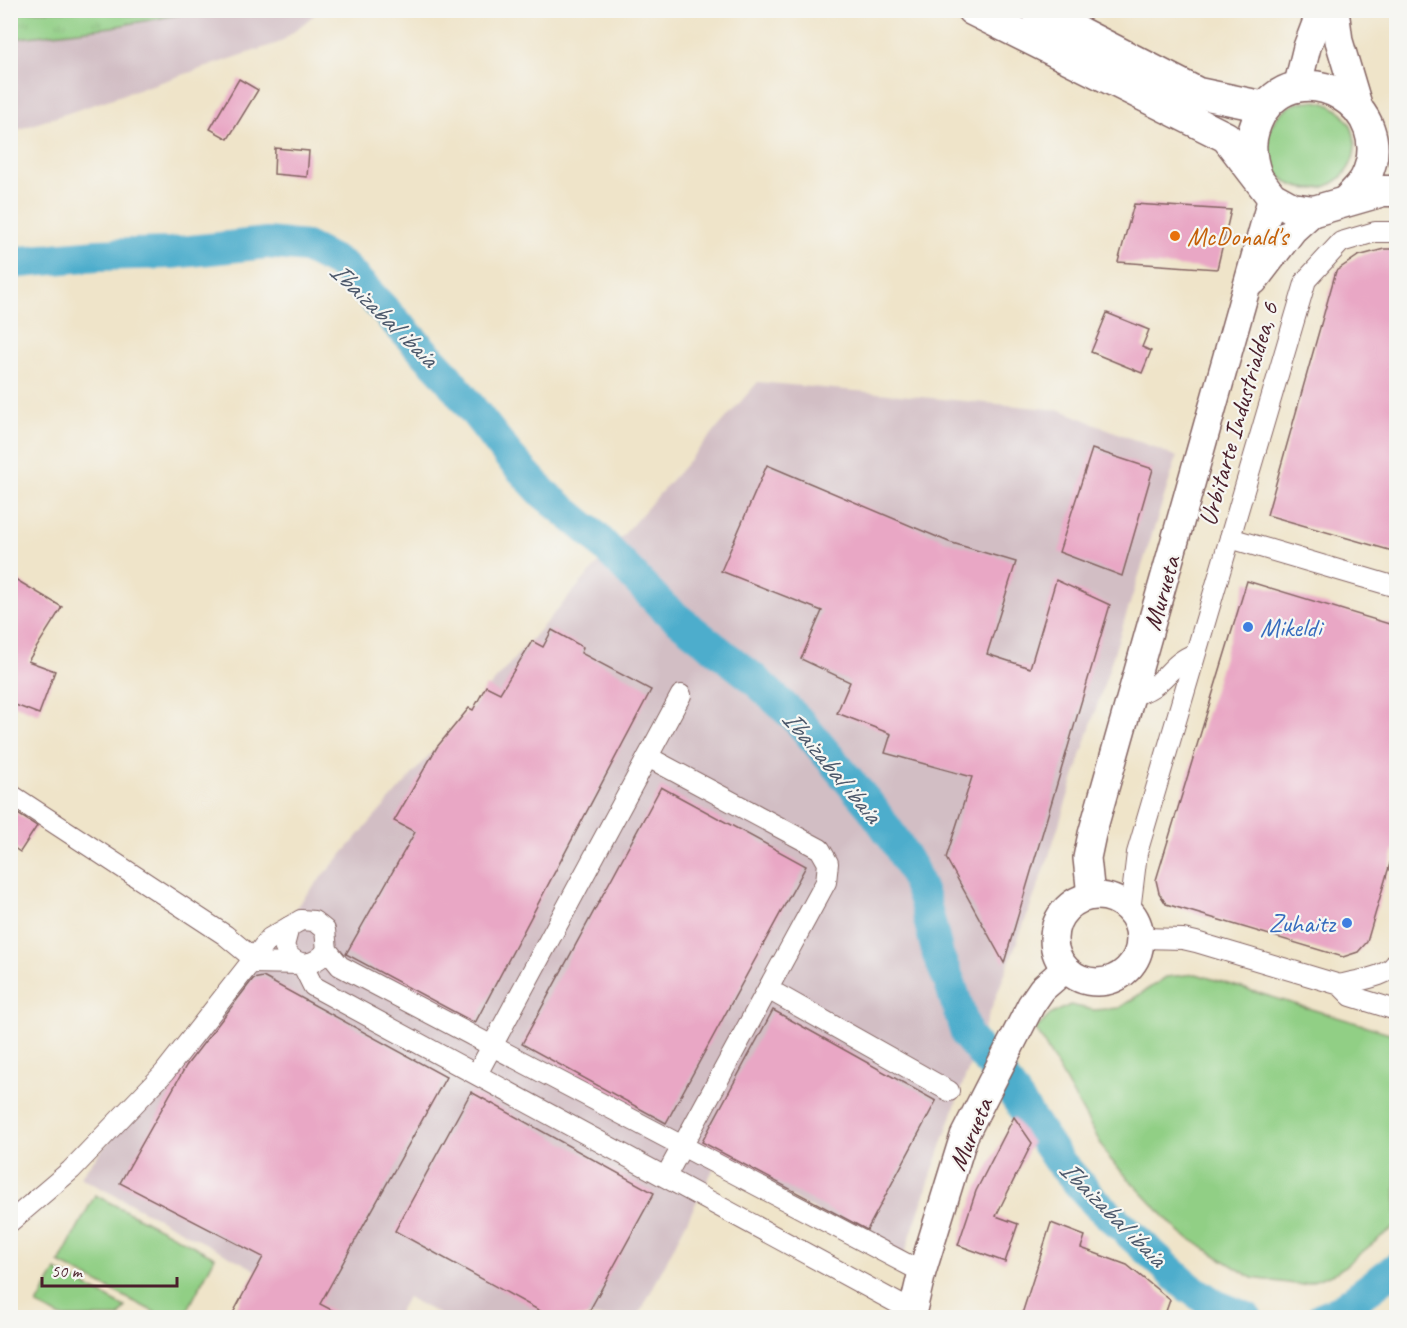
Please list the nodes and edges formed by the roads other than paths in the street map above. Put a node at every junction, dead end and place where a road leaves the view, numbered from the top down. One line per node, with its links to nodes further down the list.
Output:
1 (972, 10): 8 (main road)
2 (1036, 10): 6 (main road)
3 (1321, 10): 5 (street)
4 (1335, 10): 7 (street)
5 (1297, 88): 6 (main road); 7 (main road)
6 (1265, 107): 8 (main road)
7 (1375, 127): 10 (main road)
8 (1265, 189): 11 (main road); 13 (street, Murueta)
9 (1396, 191): 10 (main road)
10 (1347, 200): 11 (main road)
11 (1314, 211): 13 (street, Murueta)
12 (1396, 232): 14 (street, Urbitarte Industrialdea, 6)
13 (1246, 291): 18 (street, Murueta)
14 (1230, 538): 15 (street); 16 (street, Urbitarte Industrialdea, 6)
15 (1396, 587)
16 (1195, 654): 18 (street); 22 (street, Urbitarte Industrialdea, 6)
17 (681, 695): 19 (street)
18 (1131, 695): 21 (street, Murueta)
19 (648, 757): 31 (street); 33 (street)
20 (10, 794): 26 (street)
21 (1091, 896): 22 (street); 29 (street)
22 (1130, 911): 24 (street)
23 (289, 927): 25 (street); 26 (street); 28 (street)
24 (1140, 938): 29 (street); 30 (street)
25 (327, 951): 28 (street); 33 (street)
26 (252, 961): 28 (street); 38 (street)
27 (1396, 963): 30 (street)
28 (302, 964): 34 (street)
29 (1065, 969): 39 (street, Murueta)
30 (1340, 985): 32 (street)
31 (768, 989): 35 (street); 36 (street)
32 (1396, 1010)
33 (490, 1045): 34 (street); 36 (street)
34 (477, 1074): 37 (street)
35 (949, 1091)
36 (683, 1146): 37 (street); 39 (street)
37 (666, 1176): 40 (street)
38 (10, 1222)
39 (922, 1272): 40 (street, Murueta)
40 (912, 1314)

